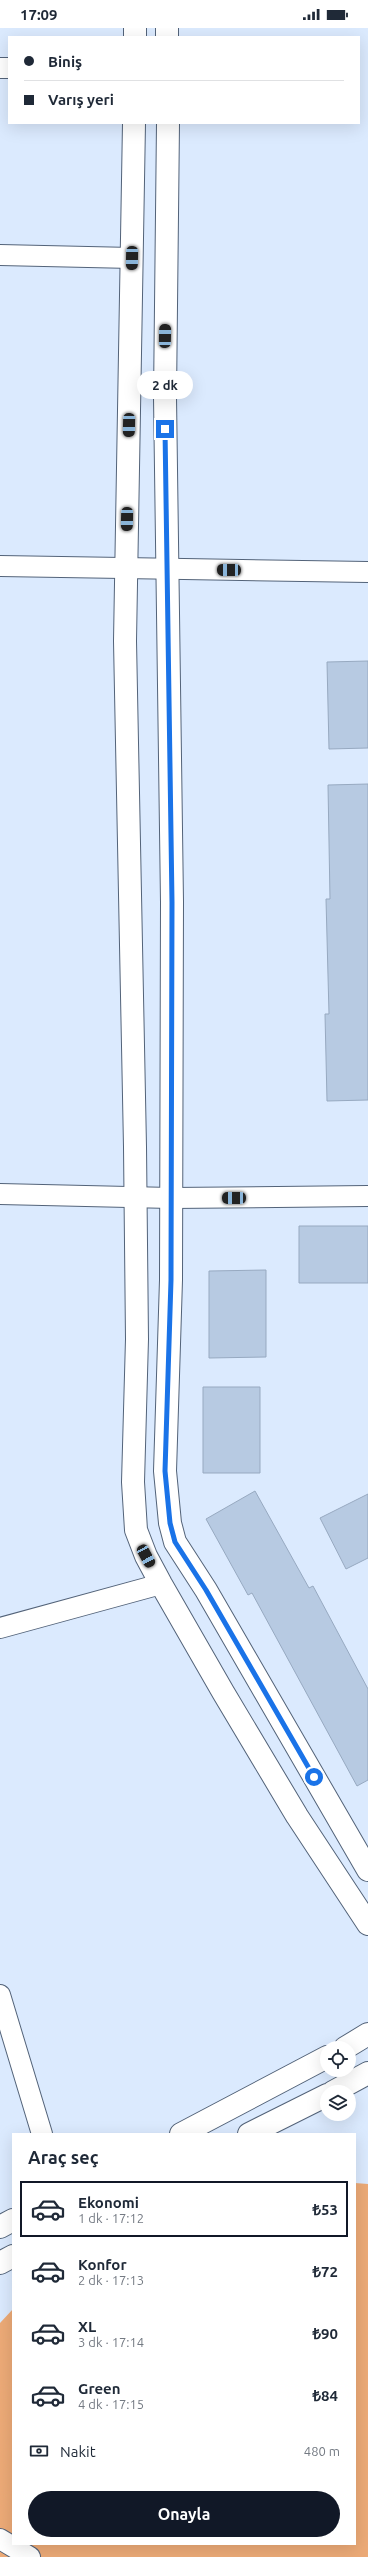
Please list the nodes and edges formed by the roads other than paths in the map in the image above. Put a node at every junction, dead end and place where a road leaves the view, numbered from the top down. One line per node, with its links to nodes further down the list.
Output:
1 (134, 124): 4 (street)
2 (168, 124): 7 (street)
3 (0, 255): 4 (street)
4 (132, 258): 6 (street)
5 (0, 566): 6 (street)
6 (126, 567): 7 (street); 10 (street)
7 (167, 570): 8 (street); 12 (street)
8 (368, 572)
9 (0, 1194): 10 (street)
10 (135, 1196): 12 (street); 13 (street)
11 (368, 1196): 12 (street)
12 (171, 1198): 15 (street)
13 (161, 1584): 14 (street); 16 (street)
14 (0, 1628)
15 (368, 1870)
16 (368, 1924)
17 (0, 1995): 24 (street)
18 (368, 2034): 19 (street)
19 (356, 2041)
20 (320, 2061): 25 (street)
21 (368, 2073): 22 (street)
22 (346, 2085)
23 (320, 2099): 26 (street)
24 (42, 2133)
25 (183, 2133)
26 (252, 2133)
27 (12, 2221): 28 (street)
28 (0, 2227)
29 (12, 2257): 30 (street)
30 (0, 2263)
31 (0, 2539): 32 (street)
32 (30, 2557)

